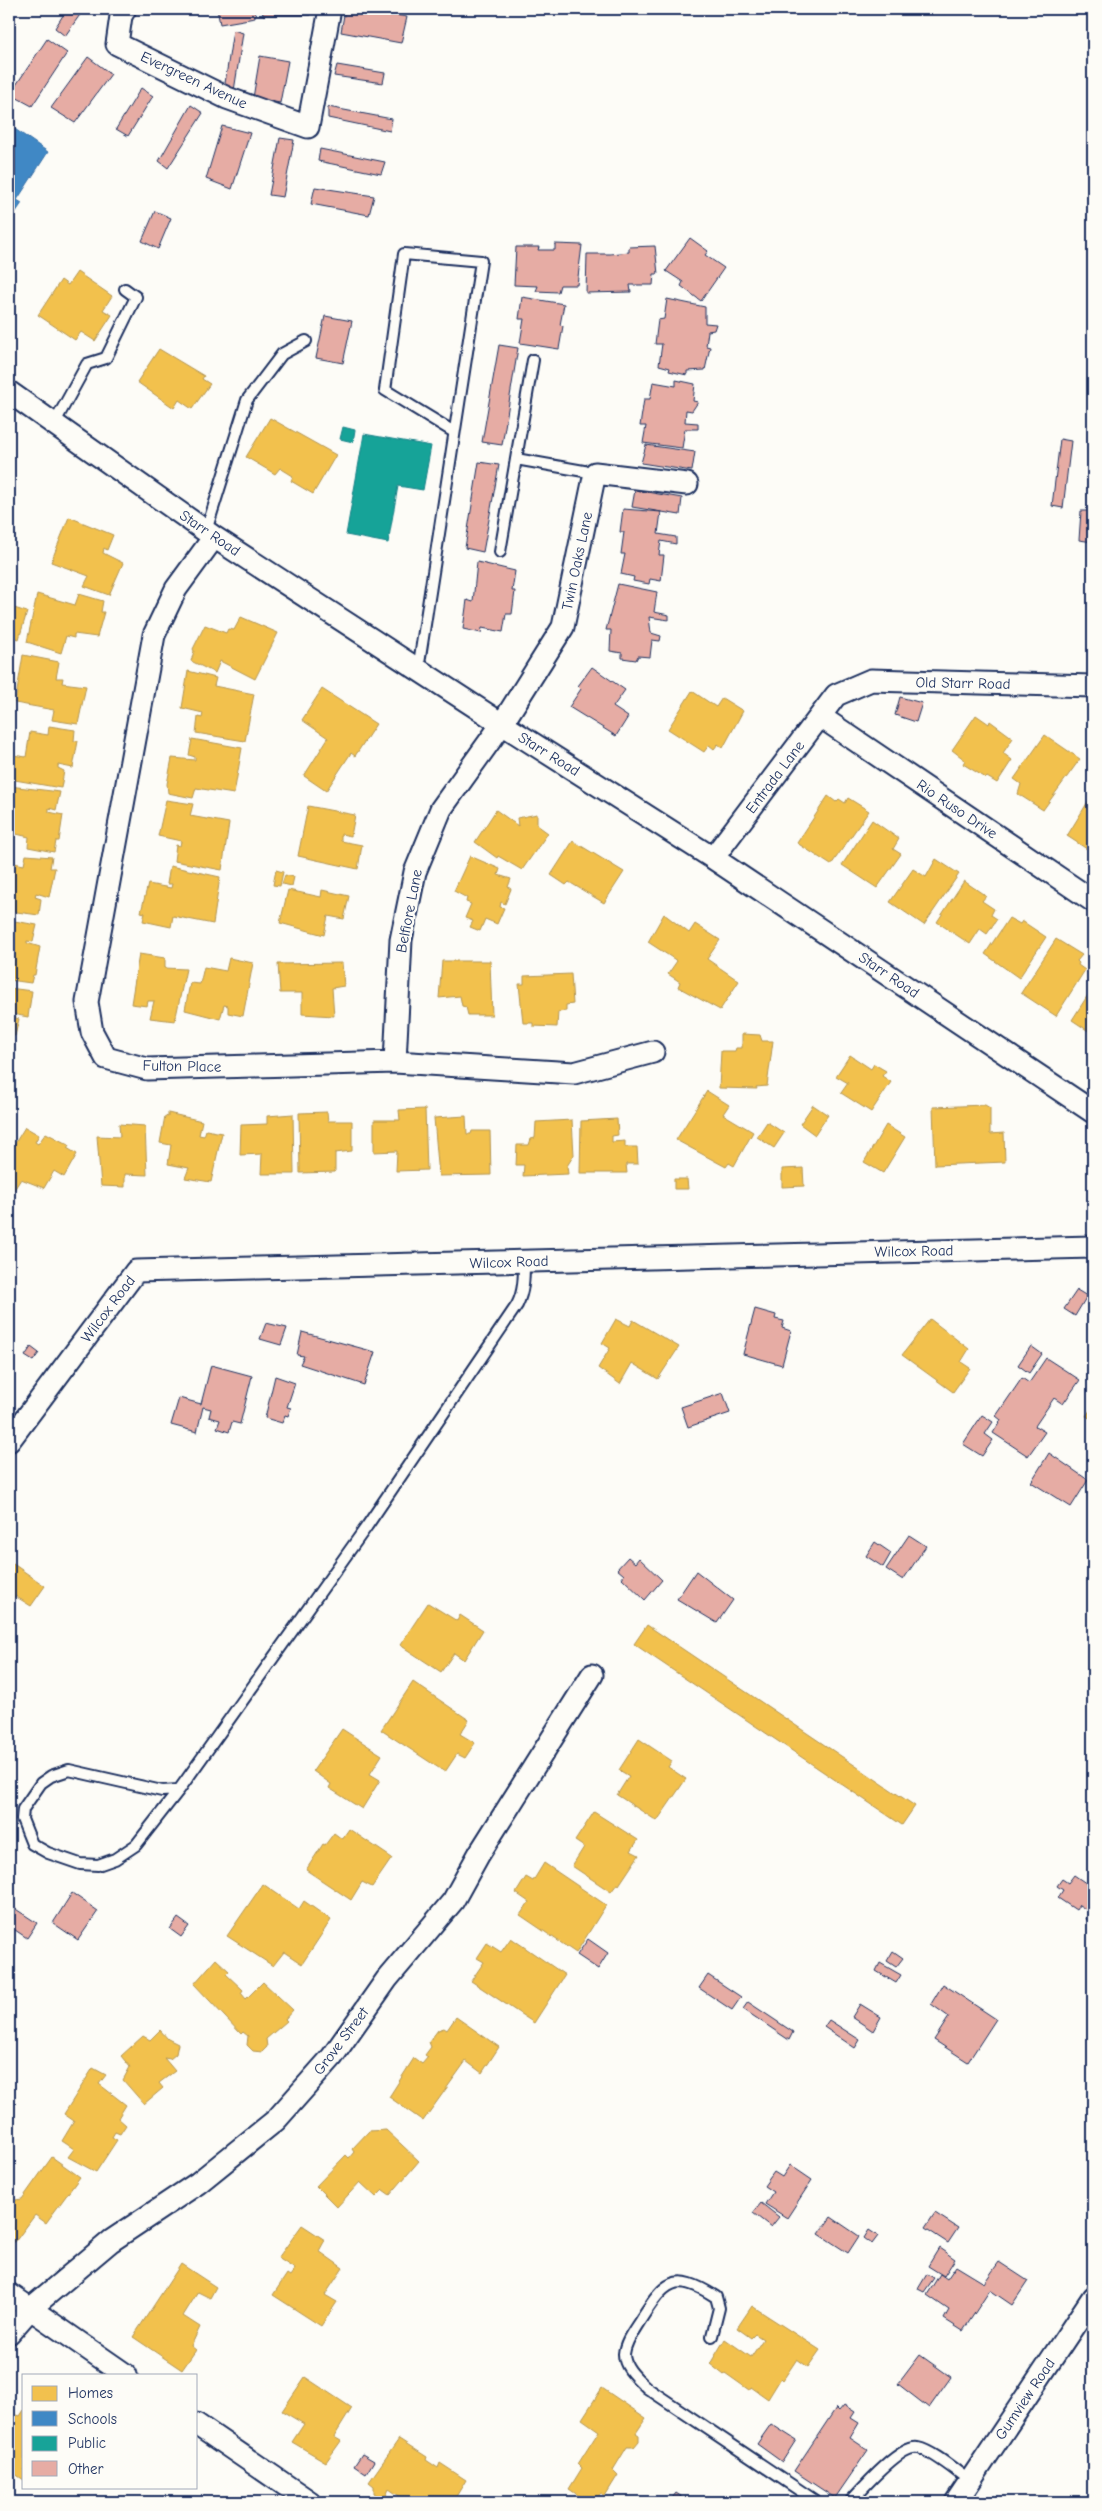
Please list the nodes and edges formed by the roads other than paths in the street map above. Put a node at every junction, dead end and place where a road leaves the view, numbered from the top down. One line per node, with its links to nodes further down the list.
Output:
1 (125, 9): 2 (street, Evergreen Avenue)
2 (330, 9)
3 (125, 289): 7 (lane)
4 (306, 341): 12 (lane)
5 (533, 360): 9 (lane)
6 (9, 392): 7 (street, Starr Road)
7 (54, 424): 12 (street, Starr Road)
8 (454, 432): 8 (lane); 14 (lane)
9 (516, 459): 10 (lane); 13 (lane)
10 (595, 473): 11 (street); 18 (street, Twin Oaks Lane)
11 (687, 484)
12 (210, 534): 14 (street, Starr Road); 22 (street, Fulton Place)
13 (500, 552)
14 (418, 670): 18 (street, Starr Road)
15 (1093, 686): 16 (street, Old Starr Road)
16 (836, 695): 17 (street, Entrada Lane)
17 (821, 718): 19 (street, Entrada Lane); 20 (street, Rio Ruso Drive)
18 (502, 724): 19 (street, Starr Road); 22 (street, Belfiore Lane)
19 (714, 858): 23 (street, Starr Road)
20 (1093, 901)
21 (653, 1052): 22 (street, Fulton Place)
22 (395, 1062)
23 (1093, 1112)
24 (1093, 1247): 25 (street, Wilcox Road)
25 (524, 1261): 26 (street, Wilcox Road); 28 (lane)
26 (9, 1441)
27 (592, 1675): 31 (street, Grove Street)
28 (179, 1790): 28 (lane)
29 (9, 2294): 31 (street)
30 (1093, 2296): 36 (street, Gumview Road)
31 (30, 2309): 32 (street, Grove Street); 34 (street)
32 (9, 2333)
33 (712, 2336): 38 (lane)
34 (125, 2374)
35 (198, 2425): 37 (street)
36 (970, 2481): 39 (lane); 40 (street, Gumview Road)
37 (310, 2502)
38 (817, 2502)
39 (850, 2502)
40 (956, 2502)

